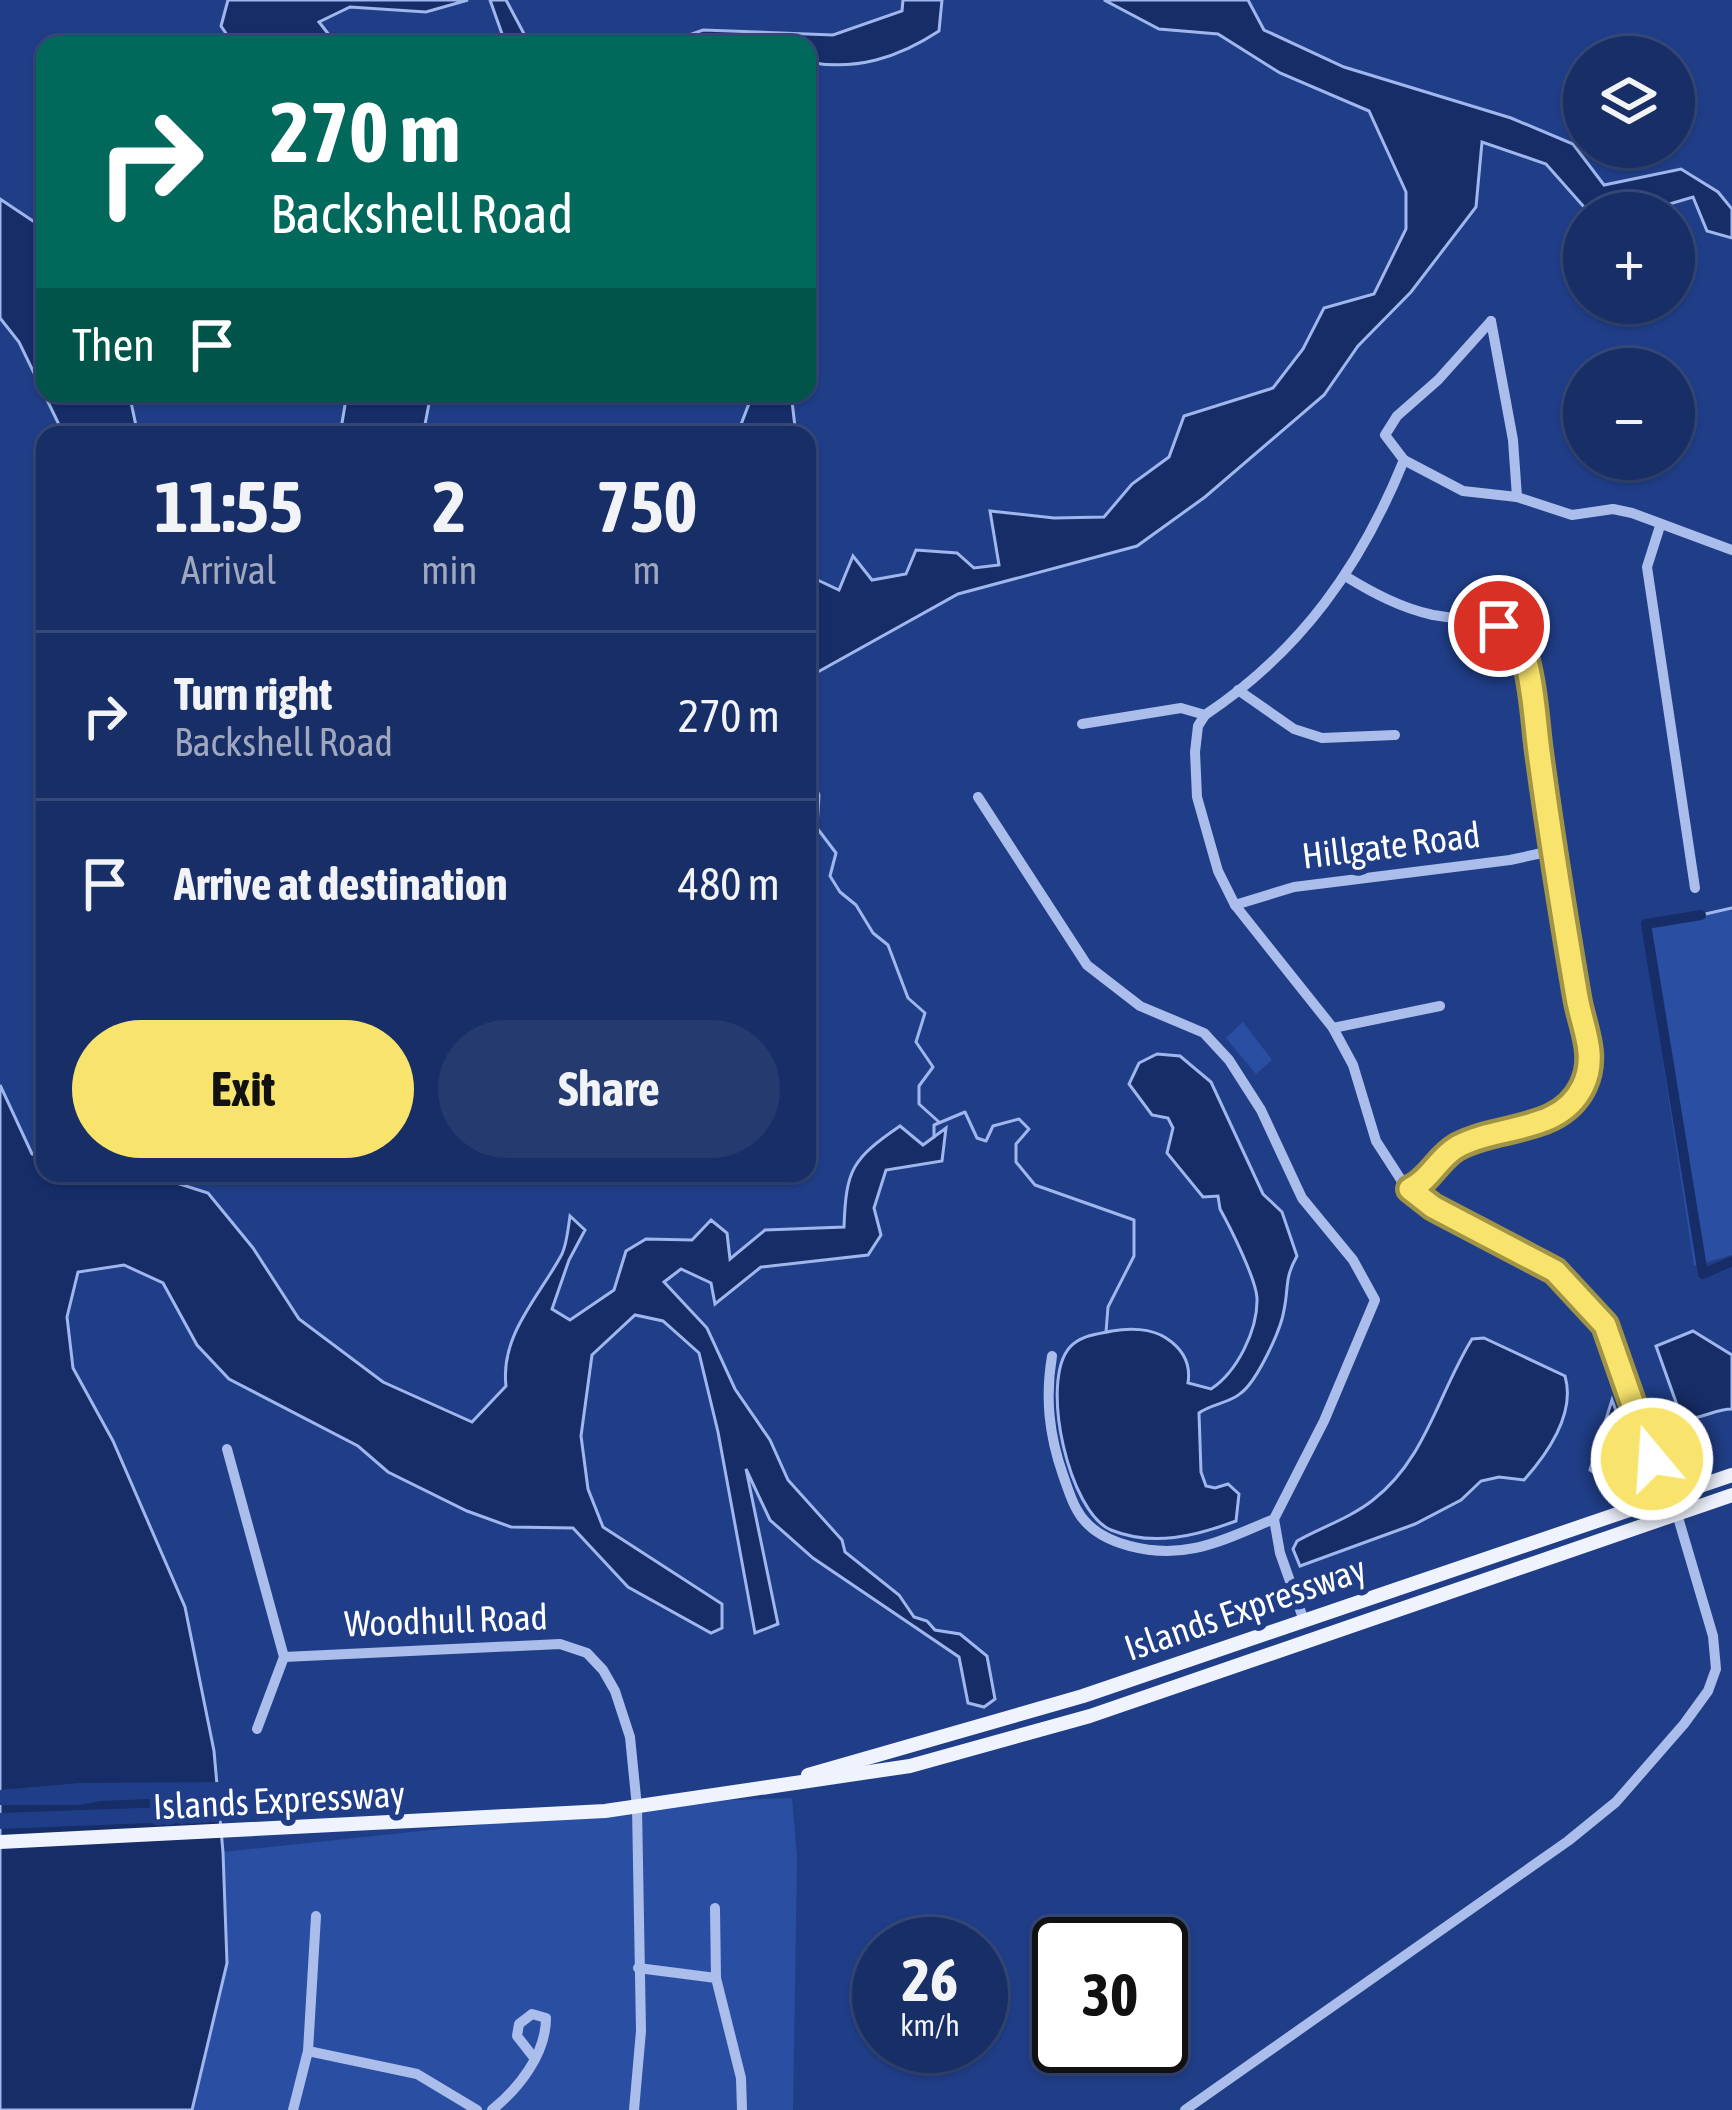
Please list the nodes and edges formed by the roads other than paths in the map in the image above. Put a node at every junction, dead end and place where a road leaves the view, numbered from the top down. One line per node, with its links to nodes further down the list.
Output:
1 (1404, 460): 2 (street); 2 (street); 5 (street)
2 (1517, 497): 3 (street)
3 (1660, 526): 4 (street); 12 (street)
4 (1732, 550)
5 (1345, 576): 6 (street); 11 (street)
6 (1238, 690): 7 (street); 9 (street)
7 (1205, 716): 8 (street); 13 (street)
8 (1082, 724)
9 (1395, 735)
10 (978, 796): 23 (street)
11 (1556, 850): 13 (street, Hillgate Road); 16 (street)
12 (1695, 888)
13 (1235, 905): 15 (street)
14 (1440, 1006): 15 (street)
15 (1333, 1028): 16 (street)
16 (1410, 1189): 20 (street)
17 (1052, 1356): 23 (street)
18 (227, 1449): 25 (street)
19 (1732, 1475): 20 (main road, Islands Expressway)
20 (1670, 1495): 22 (street); 24 (main road, Islands Expressway)
21 (1732, 1495): 22 (main road, Islands Expressway)
22 (1677, 1514): 26 (street); 29 (main road, Islands Expressway)
23 (1274, 1519): 24 (street)
24 (1303, 1618): 29 (main road, Islands Expressway)
25 (284, 1658): 28 (street); 30 (street, Woodhull Road)
26 (1716, 1670): 27 (street); 43 (street)
27 (1732, 1676)
28 (257, 1729)
29 (775, 1786): 30 (main road, Islands Expressway)
30 (637, 1807): 31 (main road, Islands Expressway); 34 (street)
31 (0, 1842)
32 (715, 1908): 35 (street)
33 (316, 1916): 36 (street)
34 (638, 1968): 35 (street); 41 (street)
35 (716, 1978): 42 (street)
36 (308, 2051): 38 (street); 39 (street)
37 (535, 2060): 40 (street)
38 (293, 2110)
39 (477, 2110)
40 (492, 2110)
41 (634, 2110)
42 (742, 2110)
43 (1185, 2110)

